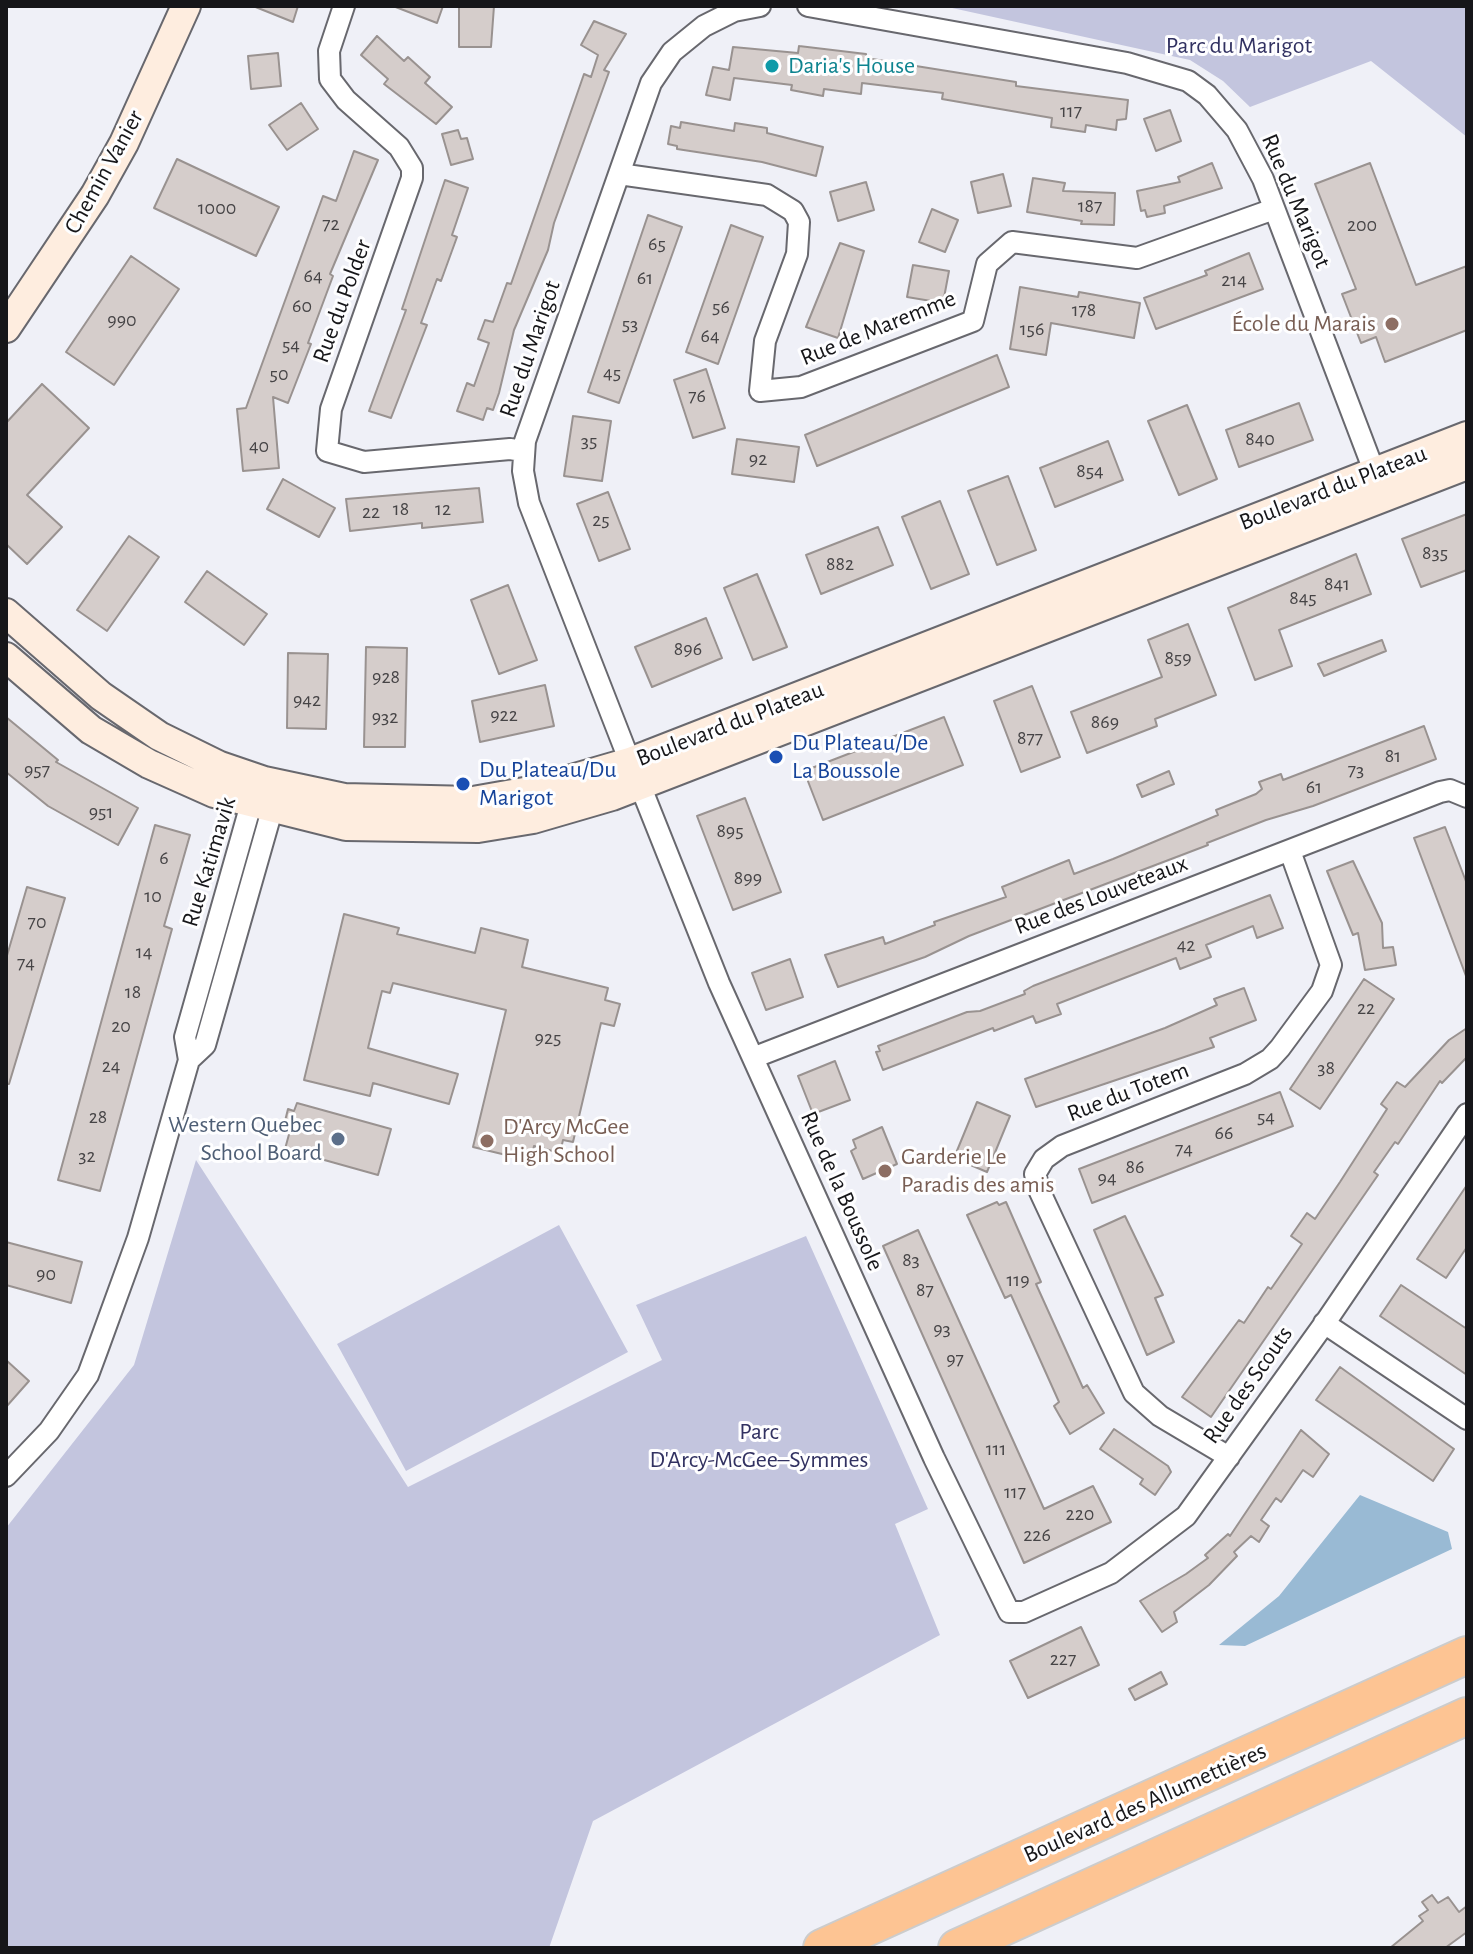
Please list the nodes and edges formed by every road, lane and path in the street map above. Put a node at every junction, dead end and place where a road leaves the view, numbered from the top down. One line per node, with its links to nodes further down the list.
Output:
1 (186, 6): 7 (main road, Chemin Vanier)
2 (344, 6): 9 (street, Rue du Polder)
3 (760, 6): 5 (street, Rue du Marigot)
4 (808, 6): 6 (street, Rue du Marigot)
5 (619, 174): 6 (street, Rue de Maremme); 9 (street, Rue du Marigot)
6 (1274, 209): 11 (street, Rue du Marigot)
7 (6, 328)
8 (1467, 436): 11 (main road, Boulevard du Plateau)
9 (523, 451): 14 (street, Rue du Marigot)
10 (1467, 465): 11 (main road, Boulevard du Plateau)
11 (1380, 484): 14 (main road, Boulevard du Plateau)
12 (6, 613): 16 (main road, Boulevard du Plateau)
13 (6, 657): 16 (main road, Boulevard du Plateau)
14 (635, 774): 16 (main road, Boulevard du Plateau); 18 (street, Rue de la Boussole)
15 (1467, 797): 17 (street, Rue des Louveteaux)
16 (262, 798): 23 (street, Rue Katimavik)
17 (1290, 851): 18 (street, Rue des Louveteaux); 22 (street, Rue du Totem)
18 (755, 1057): 24 (street, Rue de la Boussole)
19 (1467, 1114): 20 (street, Rue des Scouts)
20 (1324, 1323): 21 (street); 22 (street, Rue des Scouts)
21 (1467, 1419)
22 (1229, 1457): 24 (street, Rue des Scouts)
23 (6, 1476)
24 (1009, 1612)
25 (1467, 1655): 27 (highway, Boulevard des Allumettières)
26 (1467, 1716): 28 (highway)
27 (1309, 1729): 28 (highway); 29 (highway, Boulevard des Allumettières)
28 (1328, 1781): 30 (highway)
29 (822, 1948)
30 (957, 1948)

